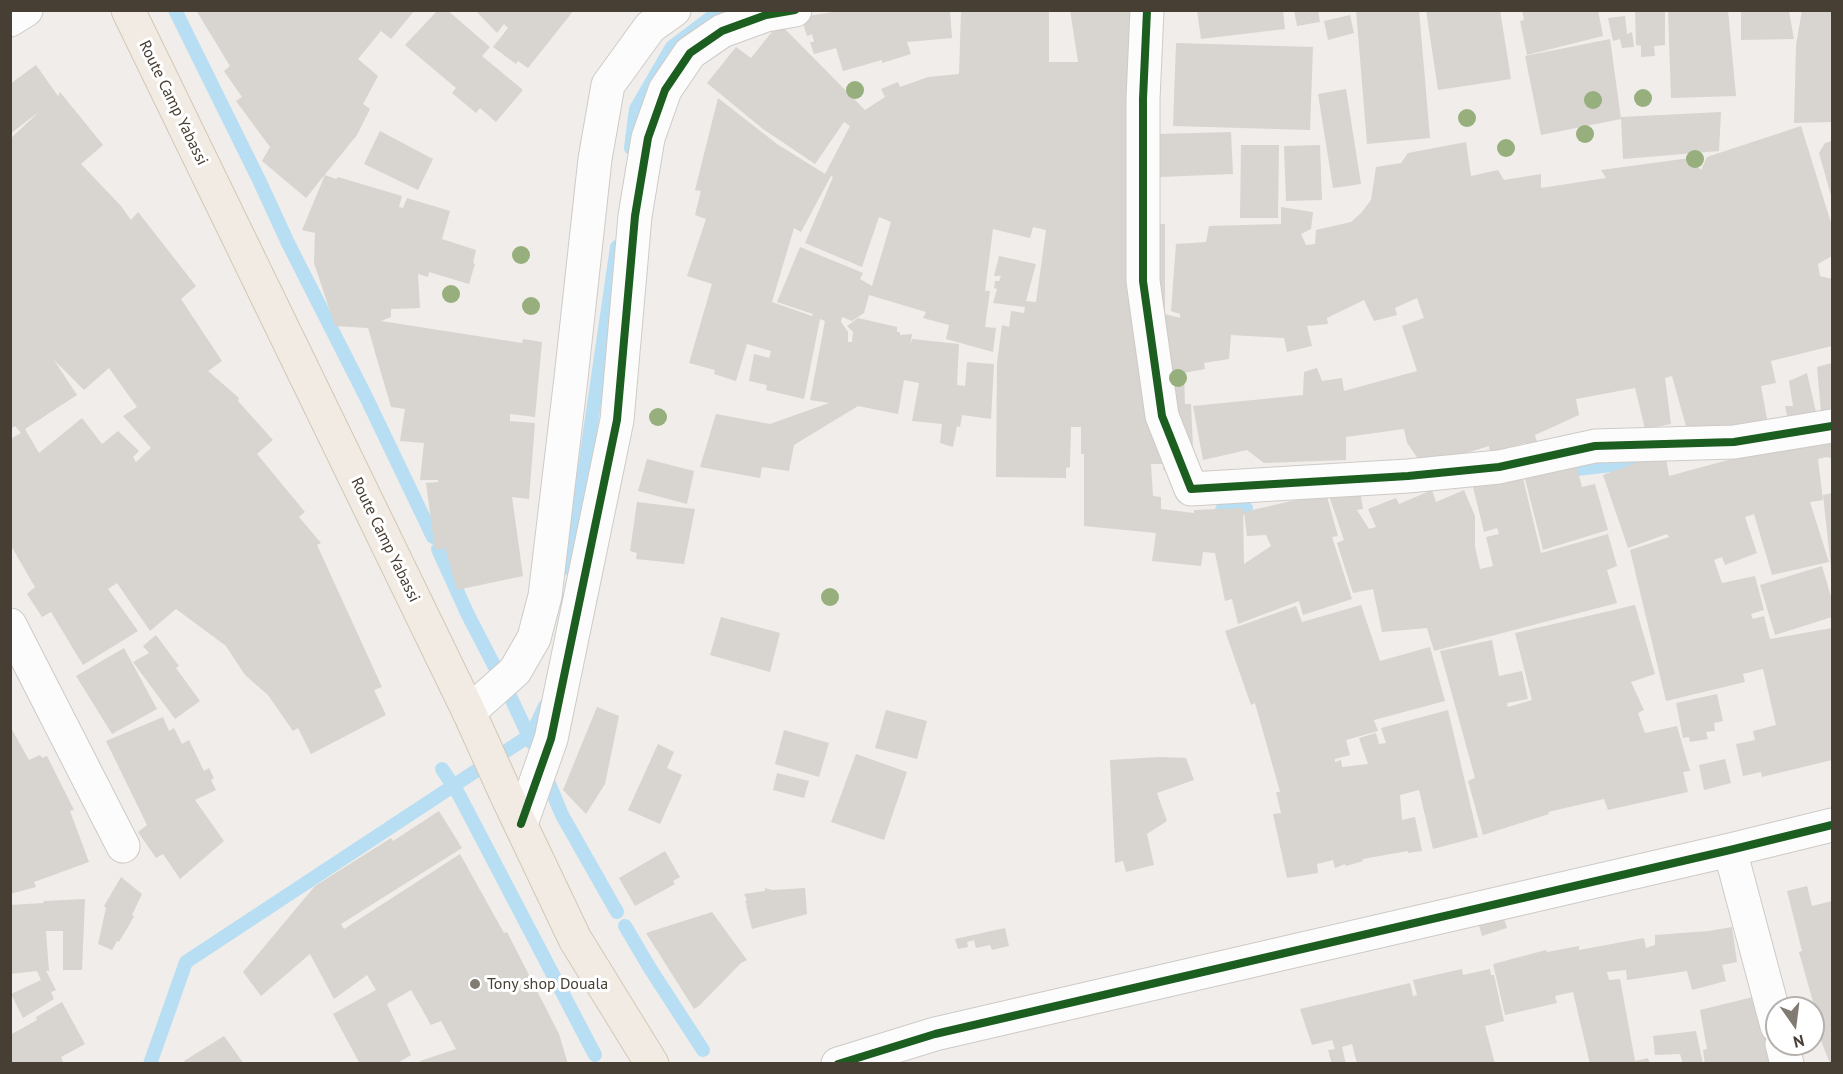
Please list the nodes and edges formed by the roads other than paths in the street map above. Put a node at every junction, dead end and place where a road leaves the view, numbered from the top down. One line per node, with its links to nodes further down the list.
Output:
1 (26, 10): 6 (street)
2 (128, 10): 9 (main road, Route Camp Yabassi)
3 (674, 10): 9 (street)
4 (795, 10): 10 (street)
5 (1147, 10): 7 (street)
6 (10, 20)
7 (1833, 426)
8 (10, 625): 12 (street)
9 (473, 722): 10 (main road, Route Camp Yabassi)
10 (521, 824): 16 (main road, Route Camp Yabassi)
11 (1833, 825): 13 (street)
12 (123, 846)
13 (1730, 850): 14 (street); 15 (street)
14 (1769, 996)
15 (935, 1034): 17 (street); 18 (street)
16 (652, 1064)
17 (838, 1064)
18 (904, 1064)

